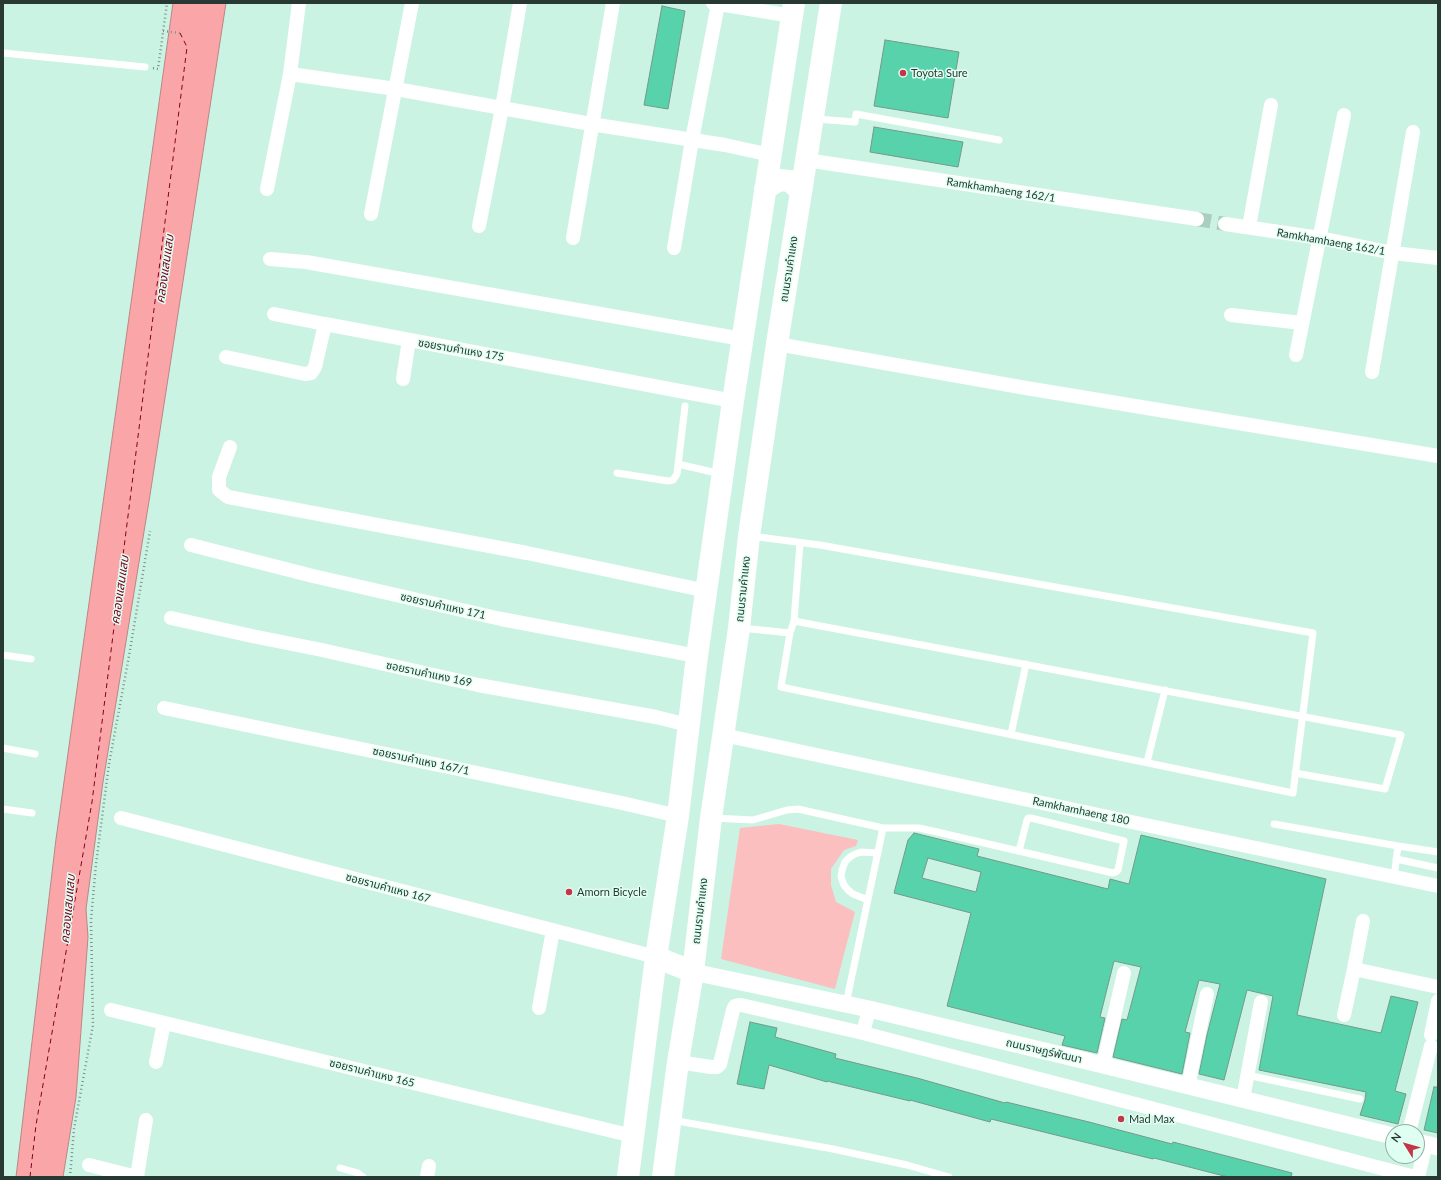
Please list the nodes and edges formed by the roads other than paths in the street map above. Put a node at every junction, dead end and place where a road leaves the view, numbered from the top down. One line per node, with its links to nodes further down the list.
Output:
1 (299, 3): 10 (street)
2 (412, 3): 11 (street)
3 (520, 3): 13 (street)
4 (613, 3): 16 (street)
5 (716, 3): 7 (street); 18 (street)
6 (831, 3): 15 (main road, ถนนรามคำแหง)
7 (793, 9): 20 (main road)
8 (3, 53): 9 (lane)
9 (145, 67)
10 (290, 74): 11 (street); 22 (street)
11 (396, 88): 13 (street); 25 (street)
12 (1271, 105): 29 (street)
13 (502, 108): 16 (street); 28 (street)
14 (1344, 115): 31 (street)
15 (812, 119): 19 (lane); 21 (main road, ถนนรามคำแหง)
16 (591, 124): 18 (street); 30 (street)
17 (1413, 132): 33 (street)
18 (692, 140): 20 (street); 32 (street)
19 (999, 140)
20 (772, 147): 21 (main road); 23 (main road)
21 (807, 153): 24 (main road, ถนนรามคำแหง); 26 (street, Ramkhamhaeng 162/1)
22 (268, 189)
23 (766, 189): 24 (main road); 41 (main road)
24 (801, 191): 42 (main road, ถนนรามคำแหง)
25 (371, 214)
26 (1197, 219)
27 (1225, 224): 29 (street, Ramkhamhaeng 162/1)
28 (479, 226)
29 (1249, 227): 31 (street, Ramkhamhaeng 162/1)
30 (573, 238)
31 (1320, 238): 33 (street, Ramkhamhaeng 162/1); 38 (street)
32 (674, 248)
33 (1393, 253): 34 (street, Ramkhamhaeng 162/1); 45 (street)
34 (1438, 258)
35 (270, 259): 41 (street)
36 (274, 314): 39 (street, ซอยรามคำแหง 175)
37 (1231, 315): 38 (street)
38 (1302, 323): 43 (street)
39 (325, 324): 40 (street, ซอยรามคำแหง 175); 44 (street)
40 (409, 340): 46 (street); 47 (street, ซอยรามคำแหง 175)
41 (742, 340): 47 (main road)
42 (777, 344): 50 (street); 54 (main road, ถนนรามคำแหง)
43 (1296, 356)
44 (226, 357)
45 (1372, 372)
46 (403, 379)
47 (733, 401): 53 (main road)
48 (685, 406): 51 (lane)
49 (230, 447): 57 (street)
50 (1438, 456)
51 (678, 464): 52 (lane); 53 (lane)
52 (617, 473)
53 (723, 474): 57 (main road)
54 (749, 536): 55 (lane); 60 (main road, ถนนรามคำแหง)
55 (800, 543): 59 (lane); 68 (lane)
56 (191, 545): 63 (street, ซอยรามคำแหง 171)
57 (707, 591): 63 (main road)
58 (171, 618): 69 (street, ซอยรามคำแหง 169)
59 (794, 621): 61 (lane); 65 (lane)
60 (739, 628): 61 (lane); 71 (main road, ถนนรามคำแหง)
61 (790, 633): 70 (lane)
62 (3, 655): 64 (lane)
63 (697, 656): 69 (main road)
64 (31, 659)
65 (1026, 664): 66 (lane); 70 (lane)
66 (1165, 690): 68 (lane); 74 (lane)
67 (164, 708): 78 (street, ซอยรามคำแหง 167/1)
68 (1302, 716): 75 (lane); 75 (lane)
69 (688, 725): 78 (main road)
70 (1011, 734): 74 (lane)
71 (723, 735): 80 (main road, ถนนรามคำแหง); 89 (street, Ramkhamhaeng 180)
72 (3, 748): 73 (lane)
73 (35, 754)
74 (1147, 762): 75 (lane)
75 (1295, 772)
76 (3, 809): 77 (lane)
77 (32, 813)
78 (678, 816): 94 (main road)
79 (121, 818): 93 (street, ซอยรามคำแหง 167)
80 (711, 818): 82 (lane); 96 (main road, ถนนรามคำแหง)
81 (1274, 824): 83 (lane)
82 (883, 828): 84 (lane); 86 (lane)
83 (1398, 846): 85 (lane); 87 (lane)
84 (1019, 851): 84 (lane)
85 (1438, 852)
86 (878, 853): 91 (lane); 91 (lane)
87 (1396, 859): 88 (lane); 89 (lane)
88 (1438, 868)
89 (1394, 877): 90 (street, Ramkhamhaeng 180)
90 (1438, 886)
91 (868, 900): 102 (lane)
92 (1363, 921): 95 (street)
93 (553, 930): 94 (street, ซอยรามคำแหง 167); 103 (street)
94 (656, 957): 96 (main road); 120 (main road)
95 (1354, 969): 98 (street); 106 (street)
96 (693, 972): 102 (street, ถนนราษฏร์พัฒนา); 110 (main road, ถนนรามคำแหง)
97 (1124, 973): 111 (street)
98 (1438, 986)
99 (1207, 994): 113 (street)
100 (1438, 1001): 118 (street)
101 (1261, 1002): 112 (street)
102 (846, 1004): 104 (street, ถนนราษฏร์พัฒนา)
103 (539, 1008)
104 (869, 1009): 108 (street); 111 (street, ถนนราษฏร์พัฒนา)
105 (111, 1010): 107 (street, ซอยรามคำแหง 165)
106 (1344, 1015)
107 (164, 1022): 109 (street); 120 (street, ซอยรามคำแหง 165)
108 (863, 1033): 110 (street); 129 (street)
109 (156, 1062)
110 (678, 1062): 116 (main road, ถนนรามคำแหง)
111 (1103, 1065): 113 (street, ถนนราษฏร์พัฒนา)
112 (1247, 1075): 114 (street); 115 (lane)
113 (1188, 1086): 114 (street, ถนนราษฏร์พัฒนา)
114 (1243, 1099): 119 (street, ถนนราษฏร์พัฒนา)
115 (1360, 1099)
116 (670, 1119): 127 (main road, ถนนรามคำแหง); 128 (lane)
117 (146, 1120): 124 (street)
118 (1411, 1124)
119 (1385, 1134)
120 (633, 1136): 126 (main road)
121 (1427, 1144): 129 (street)
122 (89, 1164): 124 (street)
123 (340, 1168): 125 (lane)
124 (137, 1177)
125 (363, 1177)
126 (628, 1177)
127 (663, 1177)
128 (949, 1177)
129 (1417, 1177)

